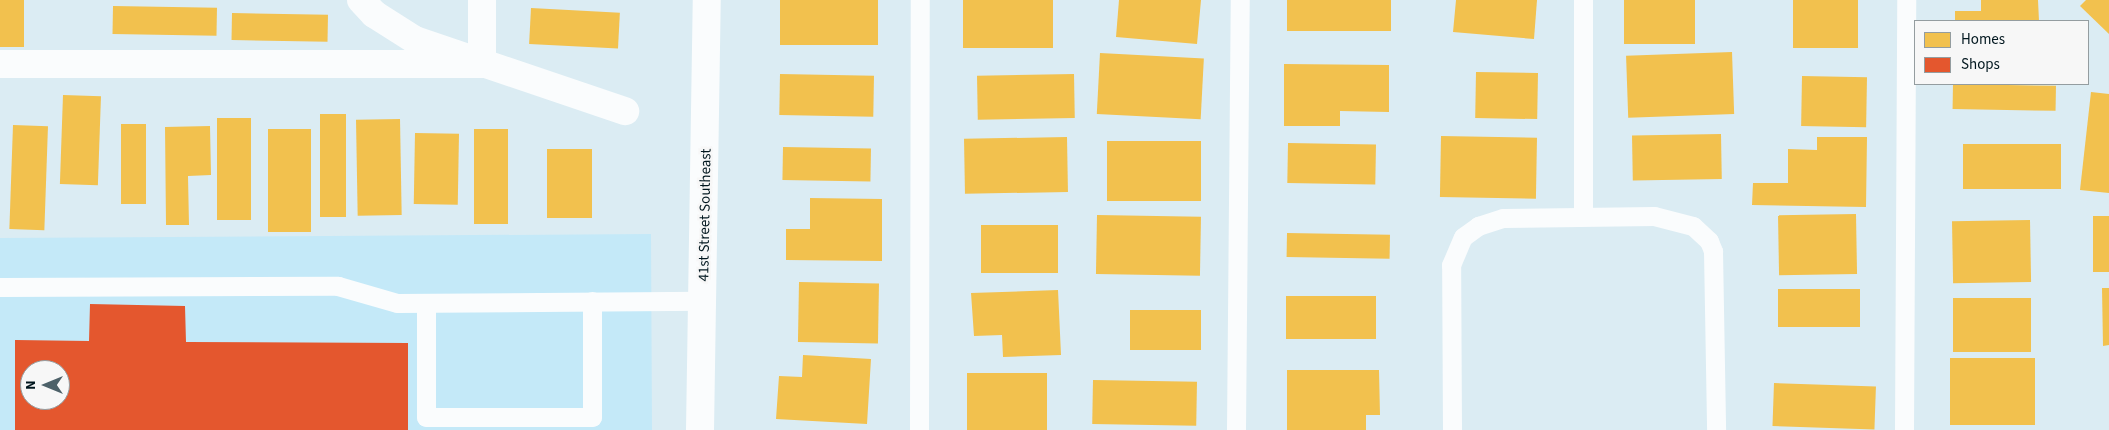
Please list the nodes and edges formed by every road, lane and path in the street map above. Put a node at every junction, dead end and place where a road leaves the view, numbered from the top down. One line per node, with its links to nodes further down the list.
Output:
1 (361, 0): 9 (street)
2 (482, 0): 9 (street)
3 (707, 0): 14 (street, 41st Street Southeast)
4 (920, 0): 17 (lane)
5 (1240, 0): 18 (lane)
6 (1584, 0): 11 (lane)
7 (1906, 0): 21 (lane)
8 (0, 64): 9 (street)
9 (482, 64): 10 (street)
10 (624, 111)
11 (1583, 216): 19 (lane); 20 (lane)
12 (0, 287): 15 (lane)
13 (592, 301): 14 (lane); 15 (lane); 15 (lane)
14 (704, 301): 16 (street, 41st Street Southeast)
15 (426, 302)
16 (700, 430)
17 (919, 430)
18 (1236, 430)
19 (1452, 430)
20 (1716, 430)
21 (1904, 430)

